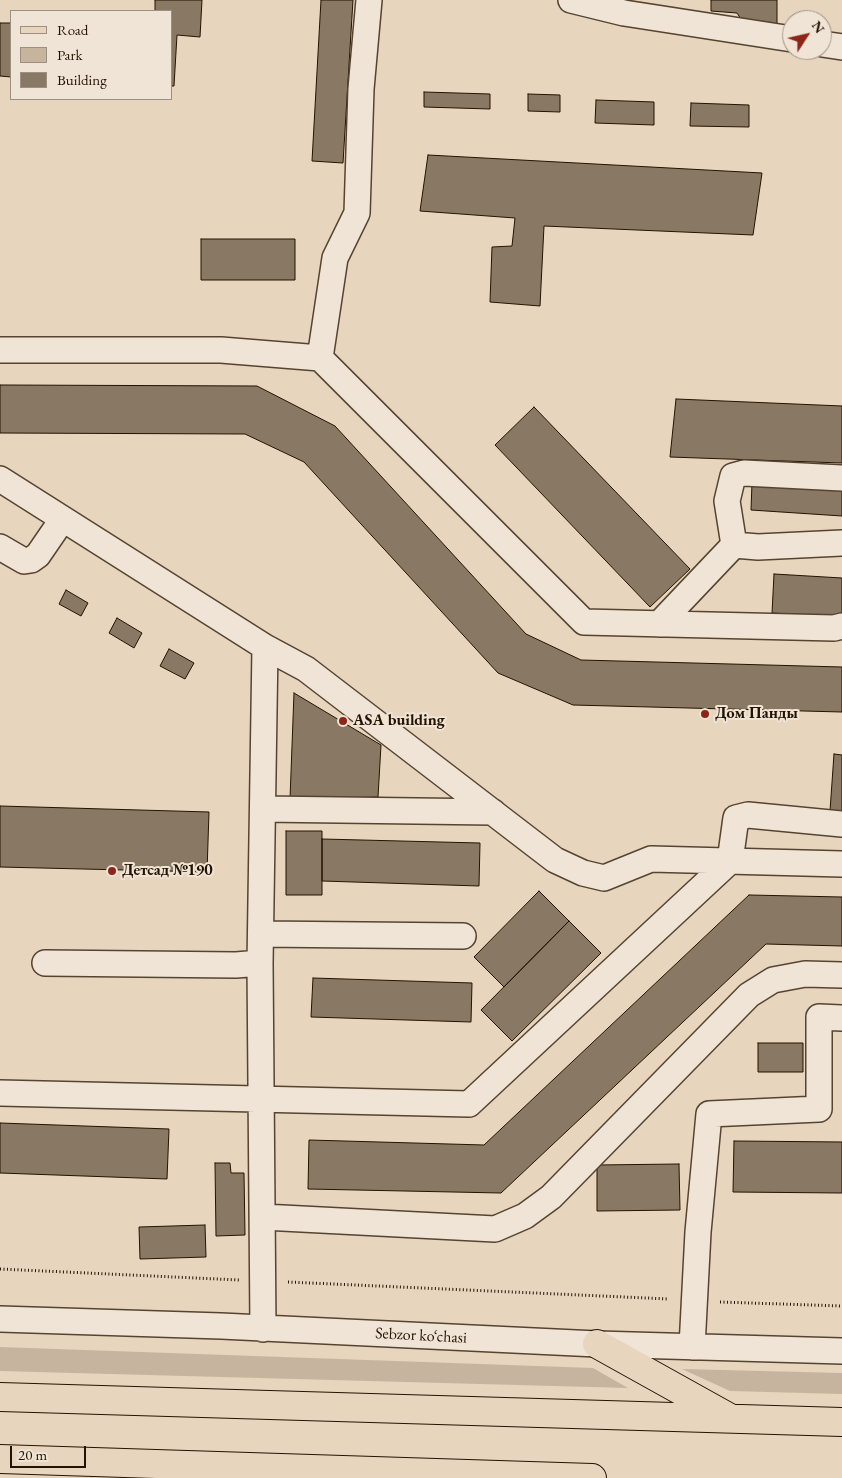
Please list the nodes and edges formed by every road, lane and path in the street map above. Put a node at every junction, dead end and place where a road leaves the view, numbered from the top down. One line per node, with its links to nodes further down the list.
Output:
1 (369, 0): 5 (street)
2 (571, 0): 3 (street)
3 (782, 37)
4 (0, 350): 5 (street)
5 (320, 358): 12 (street)
6 (842, 478): 10 (street)
7 (0, 479): 8 (street)
8 (62, 520): 11 (street); 14 (street)
9 (842, 543): 10 (street)
10 (734, 545): 12 (street)
11 (0, 547)
12 (659, 624): 13 (street)
13 (842, 626)
14 (265, 647): 15 (street); 16 (street)
15 (263, 808): 16 (street); 20 (street)
16 (493, 812): 18 (street)
17 (842, 824): 18 (street)
18 (730, 861): 19 (street); 27 (street)
19 (842, 864)
20 (261, 934): 21 (street); 23 (street)
21 (463, 936)
22 (45, 963): 23 (street)
23 (260, 963): 27 (street)
24 (842, 975): 28 (street)
25 (842, 1018): 31 (street)
26 (0, 1093): 27 (street)
27 (261, 1100): 28 (street)
28 (263, 1217): 30 (street)
29 (0, 1269): 30 (path)
30 (264, 1281): 31 (path); 34 (street)
31 (694, 1301): 32 (path); 36 (street)
32 (842, 1306)
33 (0, 1318): 34 (street, Sebzor ko‘chasi)
34 (263, 1328): 35 (street, Sebzor ko‘chasi)
35 (597, 1344): 36 (street, Sebzor ko‘chasi); 39 (main road)
36 (692, 1347): 37 (street, Sebzor ko‘chasi)
37 (842, 1351)
38 (0, 1397): 39 (main road)
39 (733, 1420): 40 (main road)
40 (842, 1422)
41 (0, 1459): 42 (main road)
42 (592, 1478)

